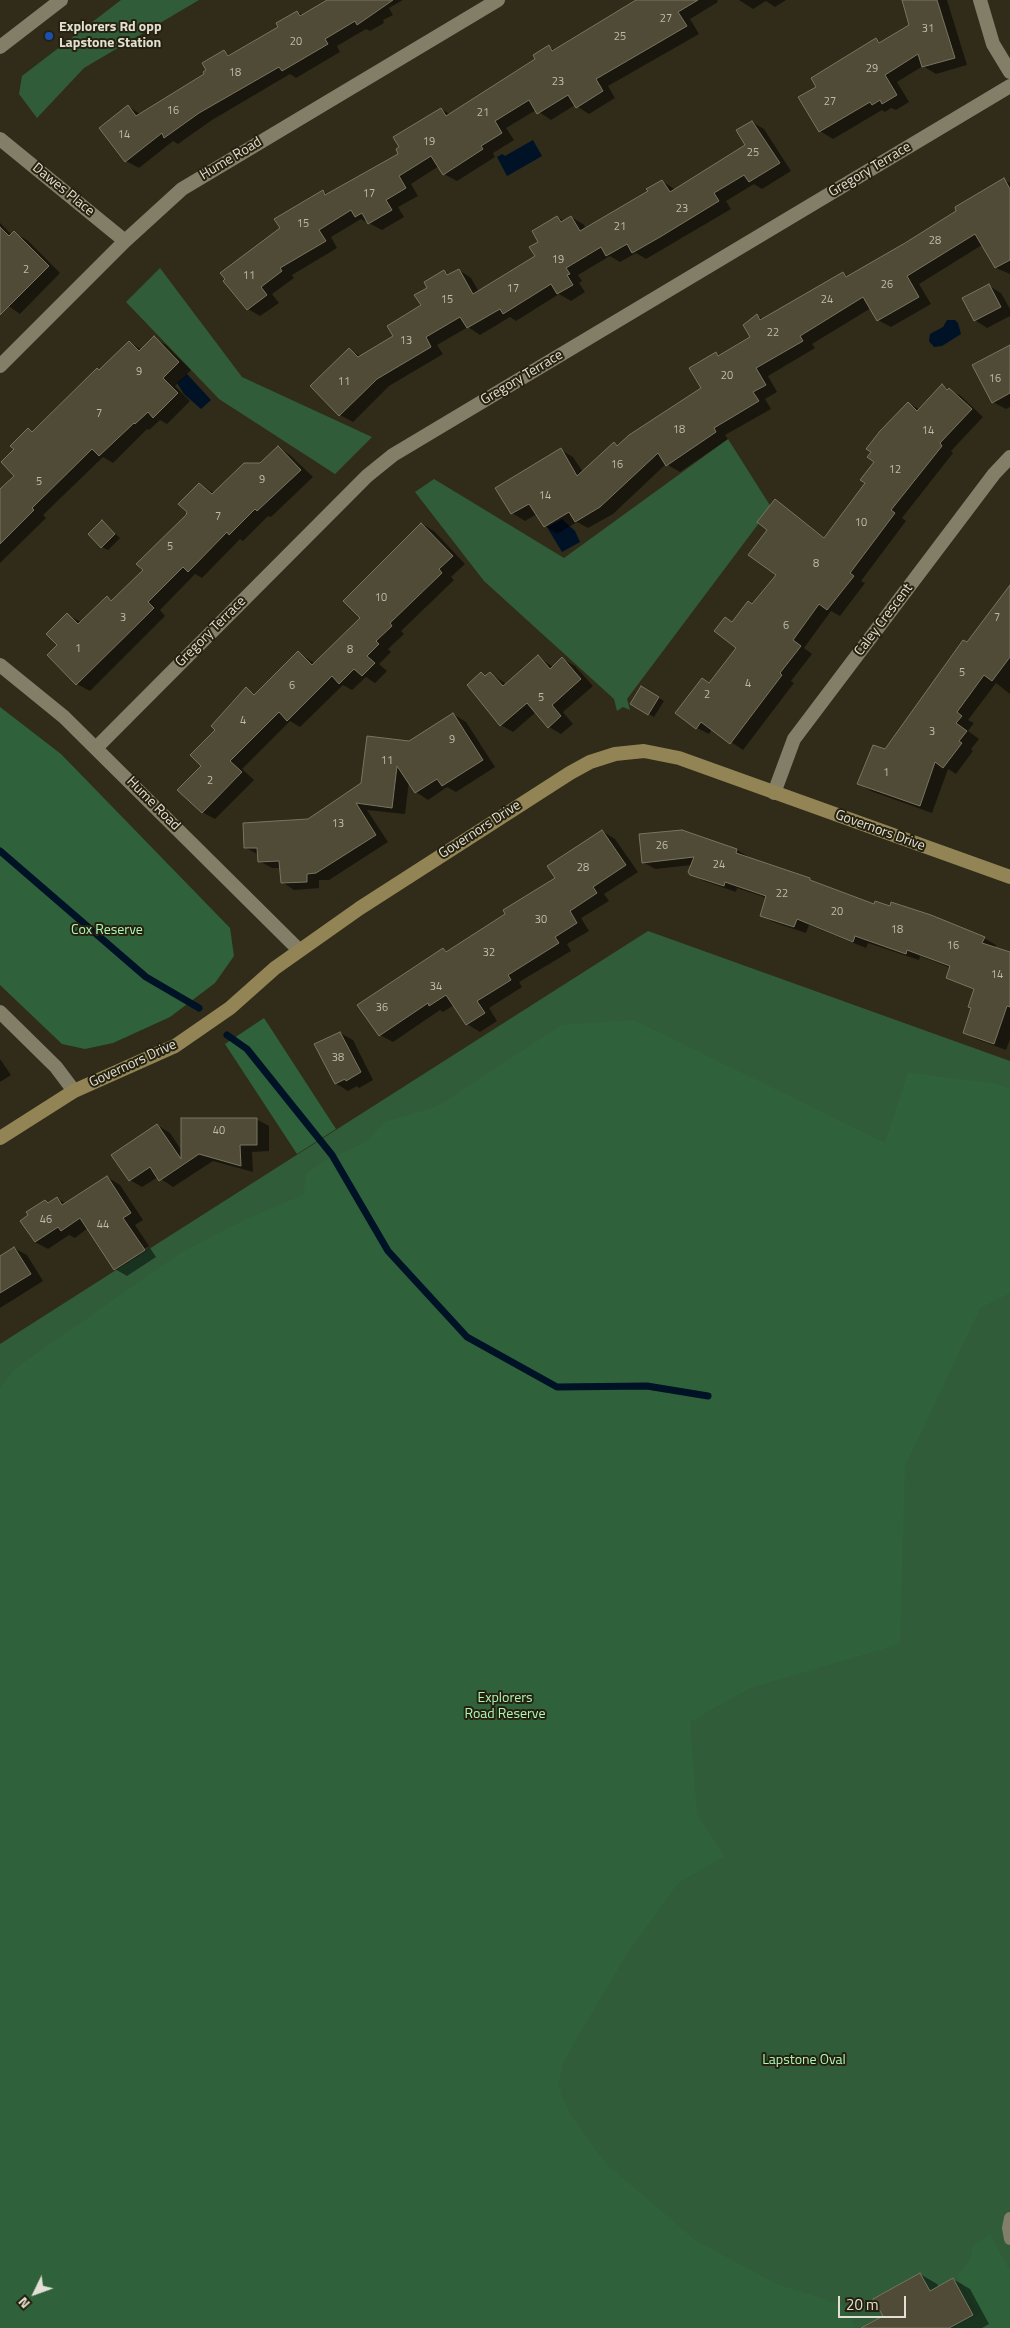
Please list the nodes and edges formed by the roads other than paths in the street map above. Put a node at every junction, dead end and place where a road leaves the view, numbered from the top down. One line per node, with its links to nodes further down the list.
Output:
1 (61, 0): 4 (street)
2 (498, 0): 8 (street, Hume Road)
3 (980, 0): 5 (street)
4 (0, 46)
5 (1010, 72)
6 (1010, 86): 12 (street, Gregory Terrace)
7 (0, 139): 8 (street, Dawes Place)
8 (125, 242): 9 (street, Hume Road)
9 (0, 366)
10 (1010, 457): 13 (street, Caley Crescent)
11 (0, 665): 12 (street, Hume Road)
12 (96, 748): 15 (street, Hume Road)
13 (774, 793): 14 (main road, Governors Drive); 15 (main road, Governors Drive)
14 (1010, 877)
15 (299, 950): 17 (main road, Governors Drive)
16 (0, 1012): 17 (street)
17 (74, 1091): 18 (main road, Governors Drive)
18 (0, 1138)
19 (1010, 2218): 20 (lane)
20 (1010, 2239)

